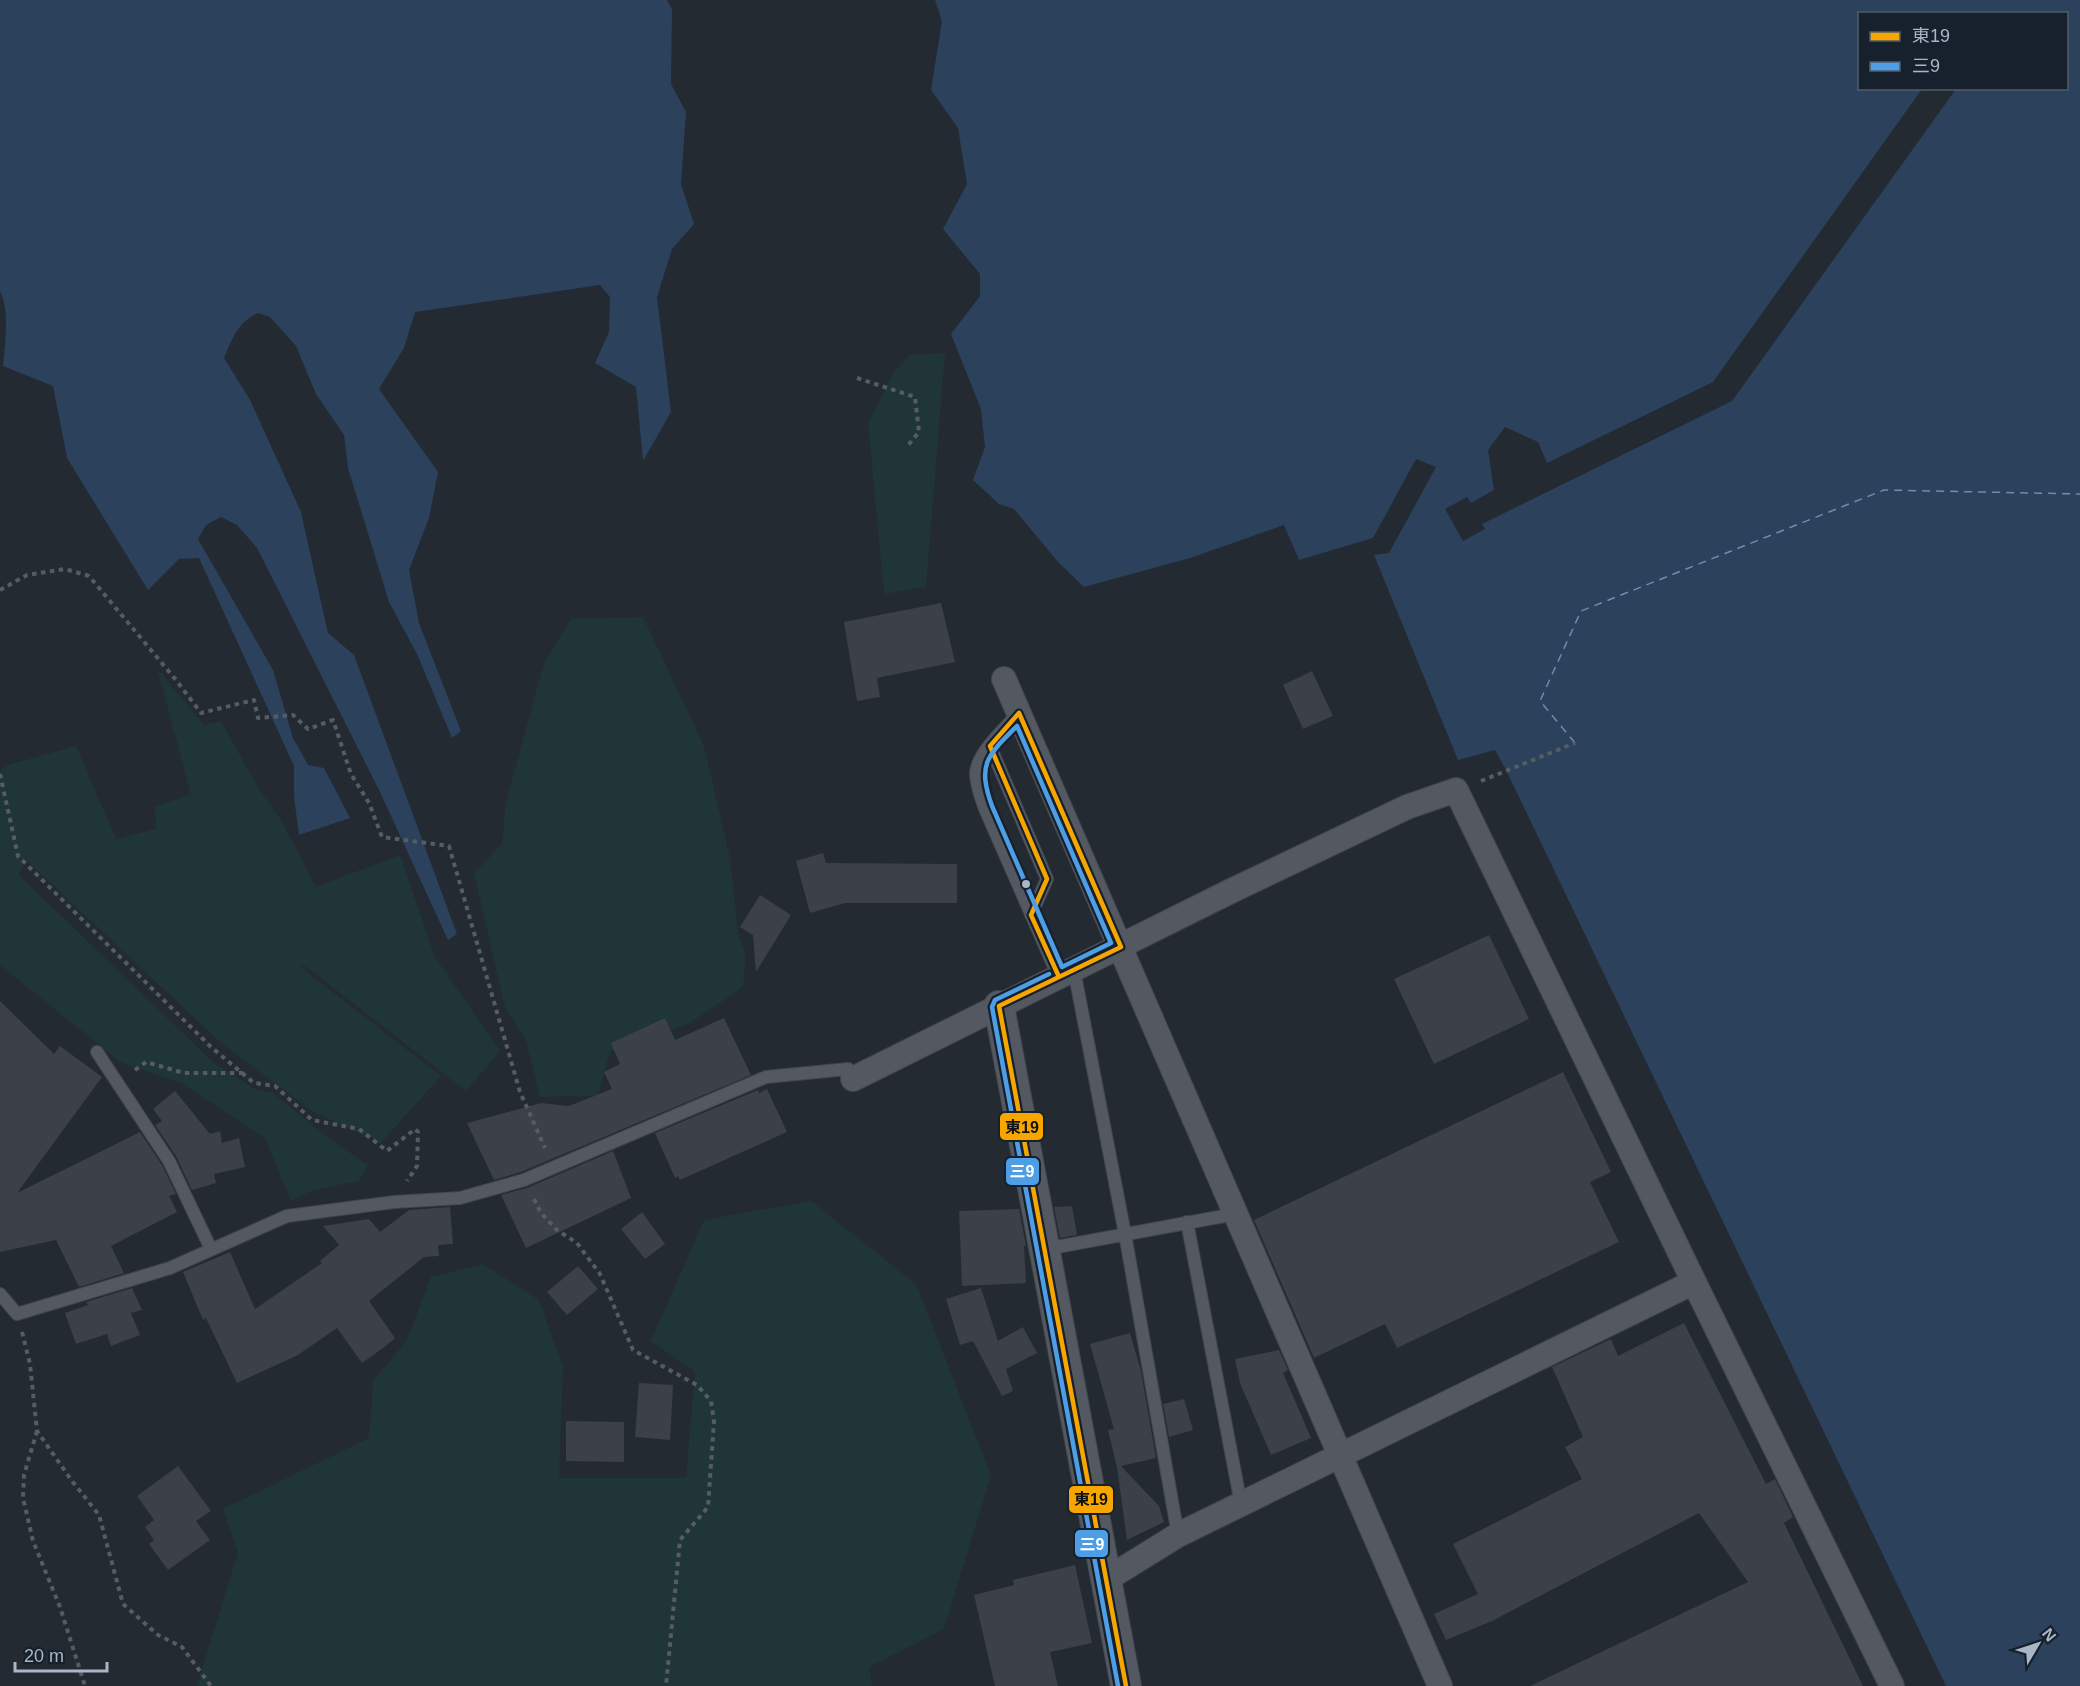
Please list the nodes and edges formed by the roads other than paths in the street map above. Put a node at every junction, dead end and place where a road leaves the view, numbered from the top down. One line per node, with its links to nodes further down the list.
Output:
1 (1004, 679): 2 (street)
2 (1019, 713): 3 (lane); 5 (street)
3 (990, 746): 4 (lane); 4 (lane)
4 (1031, 915): 6 (lane)
5 (1120, 947): 6 (street); 10 (street); 15 (street)
6 (1066, 974): 7 (street); 12 (lane)
7 (999, 1006): 9 (street); 14 (street)
8 (97, 1052): 13 (lane)
9 (853, 1079): 13 (lane)
10 (1235, 1214): 11 (lane); 17 (street)
11 (1187, 1222): 12 (lane); 18 (lane)
12 (1125, 1234): 14 (lane); 19 (lane)
13 (211, 1249): 16 (lane)
14 (1046, 1249): 20 (street)
15 (1694, 1282): 17 (street); 23 (street)
16 (0, 1294)
17 (1340, 1454): 18 (street); 22 (street)
18 (1241, 1504): 19 (street)
19 (1178, 1535): 20 (street)
20 (1107, 1579): 21 (street)
21 (1126, 1686)
22 (1440, 1686)
23 (1892, 1686)

